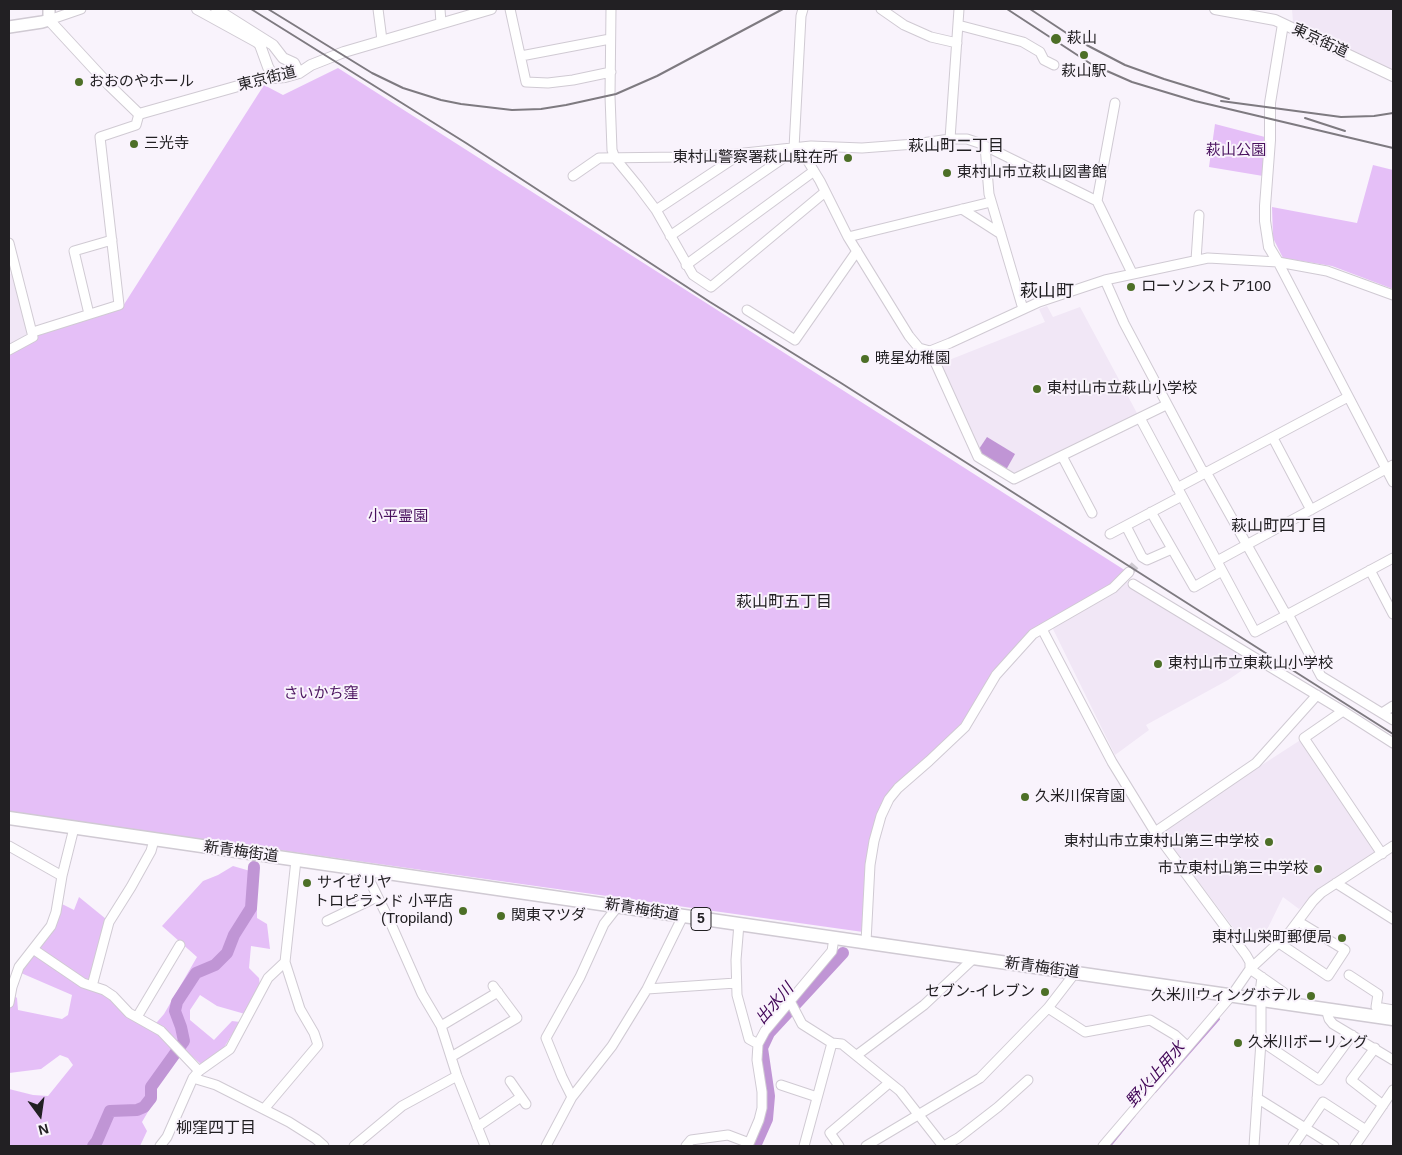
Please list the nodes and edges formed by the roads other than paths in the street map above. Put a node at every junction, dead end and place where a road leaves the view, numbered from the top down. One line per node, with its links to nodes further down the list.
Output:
1 (81, 9): 13 (street)
2 (197, 9): 26 (street)
3 (216, 9): 24 (street)
4 (378, 9): 19 (street)
5 (440, 9): 14 (street)
6 (491, 9): 14 (street, 東京街道)
7 (510, 9): 21 (street)
8 (611, 9): 18 (street)
9 (803, 9): 31 (street)
10 (881, 9): 20 (street)
11 (959, 9): 16 (street)
12 (1214, 9): 15 (street, 東京街道)
13 (49, 14): 17 (main road); 28 (street)
14 (441, 23): 19 (street, 東京街道)
15 (1283, 24): 25 (street, 東京街道); 49 (street)
16 (958, 25): 20 (street); 22 (street)
17 (9, 27)
18 (610, 39): 21 (street); 23 (street)
19 (382, 40): 24 (street, 東京街道)
20 (957, 43): 29 (street)
21 (520, 56): 23 (street)
22 (1054, 65)
23 (611, 72): 33 (street)
24 (299, 73): 26 (street, 東京街道)
25 (1393, 76)
26 (274, 78): 28 (street, 東京街道)
27 (1115, 103): 37 (street)
28 (139, 114): 45 (street)
29 (950, 139): 30 (street); 31 (street)
30 (985, 146): 37 (street); 38 (street)
31 (796, 148): 32 (street); 34 (street); 43 (street)
32 (736, 154): 33 (street); 40 (street)
33 (615, 158): 35 (street); 40 (street)
34 (814, 171): 36 (street); 50 (street)
35 (573, 176)
36 (825, 192): 44 (street); 50 (street)
37 (1097, 201): 51 (street)
38 (991, 202): 39 (street); 42 (street)
39 (962, 209): 42 (street); 44 (street)
40 (656, 210): 43 (street)
41 (1199, 214): 48 (street)
42 (1001, 234): 54 (street)
43 (670, 236): 50 (street)
44 (848, 237): 47 (street)
45 (112, 240): 56 (street); 56 (street)
46 (9, 244): 57 (street)
47 (857, 251): 55 (street); 59 (street)
48 (1196, 260): 49 (street); 51 (street)
49 (1278, 262): 53 (street); 60 (street)
50 (686, 265)
51 (1132, 273): 52 (street)
52 (1105, 280): 54 (street); 61 (street)
53 (1393, 295)
54 (1023, 309): 59 (street)
55 (746, 310)
56 (89, 314): 57 (street)
57 (33, 332): 58 (street)
58 (9, 350)
59 (930, 351): 64 (street)
60 (1348, 397): 63 (street); 65 (street)
61 (1166, 405): 62 (street); 66 (street)
62 (1140, 418): 64 (street); 68 (street)
63 (1273, 438): 66 (street); 69 (street)
64 (1062, 456): 71 (street)
65 (1390, 467): 67 (street); 69 (street)
66 (1206, 472): 68 (street); 74 (street)
67 (1393, 482)
68 (1180, 492): 70 (street); 77 (street)
69 (1311, 510): 74 (street)
70 (1151, 512): 72 (street); 75 (street)
71 (1092, 513)
72 (1126, 526): 73 (street); 75 (street)
73 (1110, 534)
74 (1247, 544): 77 (street); 82 (street)
75 (1172, 548): 79 (street)
76 (1393, 558): 78 (street)
77 (1217, 561): 79 (street)
78 (1370, 570): 82 (street); 83 (street)
79 (1222, 571): 82 (street)
80 (1129, 572): 84 (street)
81 (1134, 584): 85 (street)
82 (1288, 614): 88 (street)
83 (1393, 614)
84 (1042, 629): 93 (street); 110 (street)
85 (1317, 695): 87 (street); 93 (street)
86 (1393, 706): 88 (street)
87 (1343, 711): 90 (street); 97 (street)
88 (1382, 713): 89 (street)
89 (1393, 720)
90 (1393, 744)
91 (9, 818): 92 (main road, 新青梅街道 / 5)
92 (74, 828): 94 (main road, 新青梅街道 / 5); 100 (street)
93 (1155, 832): 116 (street)
94 (154, 840): 98 (main road, 新青梅街道 / 5); 121 (street)
95 (9, 846): 100 (street)
96 (1393, 846): 97 (street)
97 (1382, 854): 101 (street)
98 (296, 860): 99 (main road, 新青梅街道 / 5); 115 (street)
99 (364, 869): 102 (street); 103 (main road, 新青梅街道 / 5)
100 (62, 876): 113 (street)
101 (1336, 883): 105 (street); 107 (street)
102 (376, 897): 106 (street); 132 (street)
103 (618, 906): 104 (main road, 新青梅街道 / 5); 149 (street)
104 (683, 916): 108 (main road, 新青梅街道 / 5); 122 (street)
105 (1393, 919)
106 (327, 921)
107 (1299, 922): 111 (street); 111 (street)
108 (739, 924): 109 (main road, 新青梅街道 / 5); 120 (street)
109 (834, 938): 110 (main road, 新青梅街道 / 5); 127 (street)
110 (866, 942): 114 (main road, 新青梅街道 / 5)
111 (1279, 944): 116 (street)
112 (180, 945): 131 (street)
113 (33, 949): 121 (street); 125 (street)
114 (974, 958): 117 (main road, 新青梅街道 / 5); 139 (street)
115 (285, 962): 142 (street); 153 (street)
116 (1250, 969): 119 (street); 123 (street)
117 (1075, 972): 123 (main road, 新青梅街道 / 5); 128 (street)
118 (1349, 975): 130 (street)
119 (1262, 977): 124 (street); 126 (street)
120 (736, 983): 122 (street); 136 (street)
121 (92, 986): 131 (street)
122 (647, 989): 149 (street)
123 (1232, 995): 124 (main road, 新青梅街道 / 5); 137 (street)
124 (1260, 1000): 126 (main road, 新青梅街道 / 5); 134 (street)
125 (9, 1003)
126 (1291, 1003): 129 (main road, 新青梅街道 / 5)
127 (792, 1006): 135 (street); 136 (street)
128 (1048, 1008): 137 (street); 154 (street)
129 (1326, 1009): 130 (main road, 新青梅街道 / 5); 133 (street)
130 (1393, 1012)
131 (137, 1017): 142 (street)
132 (441, 1026): 140 (street); 140 (street)
133 (1352, 1035): 134 (street); 138 (street)
134 (1261, 1041): 151 (street)
135 (832, 1043): 139 (street); 150 (street)
136 (758, 1044): 158 (street)
137 (1187, 1046): 170 (street)
138 (1375, 1048): 141 (street); 152 (street)
139 (857, 1055): 146 (street)
140 (451, 1057): 143 (street)
141 (1393, 1060)
142 (196, 1074): 153 (street); 160 (street)
143 (457, 1076): 155 (street); 162 (street)
144 (1028, 1080): 169 (street)
145 (510, 1081): 155 (street)
146 (889, 1083): 154 (street); 167 (street)
147 (781, 1085): 150 (street)
148 (1393, 1090): 152 (street)
149 (572, 1097): 164 (street)
150 (817, 1097): 166 (street)
151 (1257, 1098): 156 (street); 171 (street)
152 (1383, 1105): 157 (street)
153 (264, 1109): 161 (street)
154 (917, 1115): 168 (street); 169 (street)
155 (477, 1127): 163 (street)
156 (1305, 1128): 157 (street); 159 (street); 172 (street)
157 (1366, 1130): 173 (street)
158 (748, 1145): 165 (street)
159 (1330, 1145)
160 (160, 1146)
161 (324, 1146)
162 (354, 1146)
163 (485, 1146)
164 (546, 1146)
165 (686, 1146)
166 (804, 1146)
167 (839, 1146)
168 (866, 1146)
169 (943, 1146)
170 (1103, 1146)
171 (1254, 1146)
172 (1293, 1146)
173 (1355, 1146)

